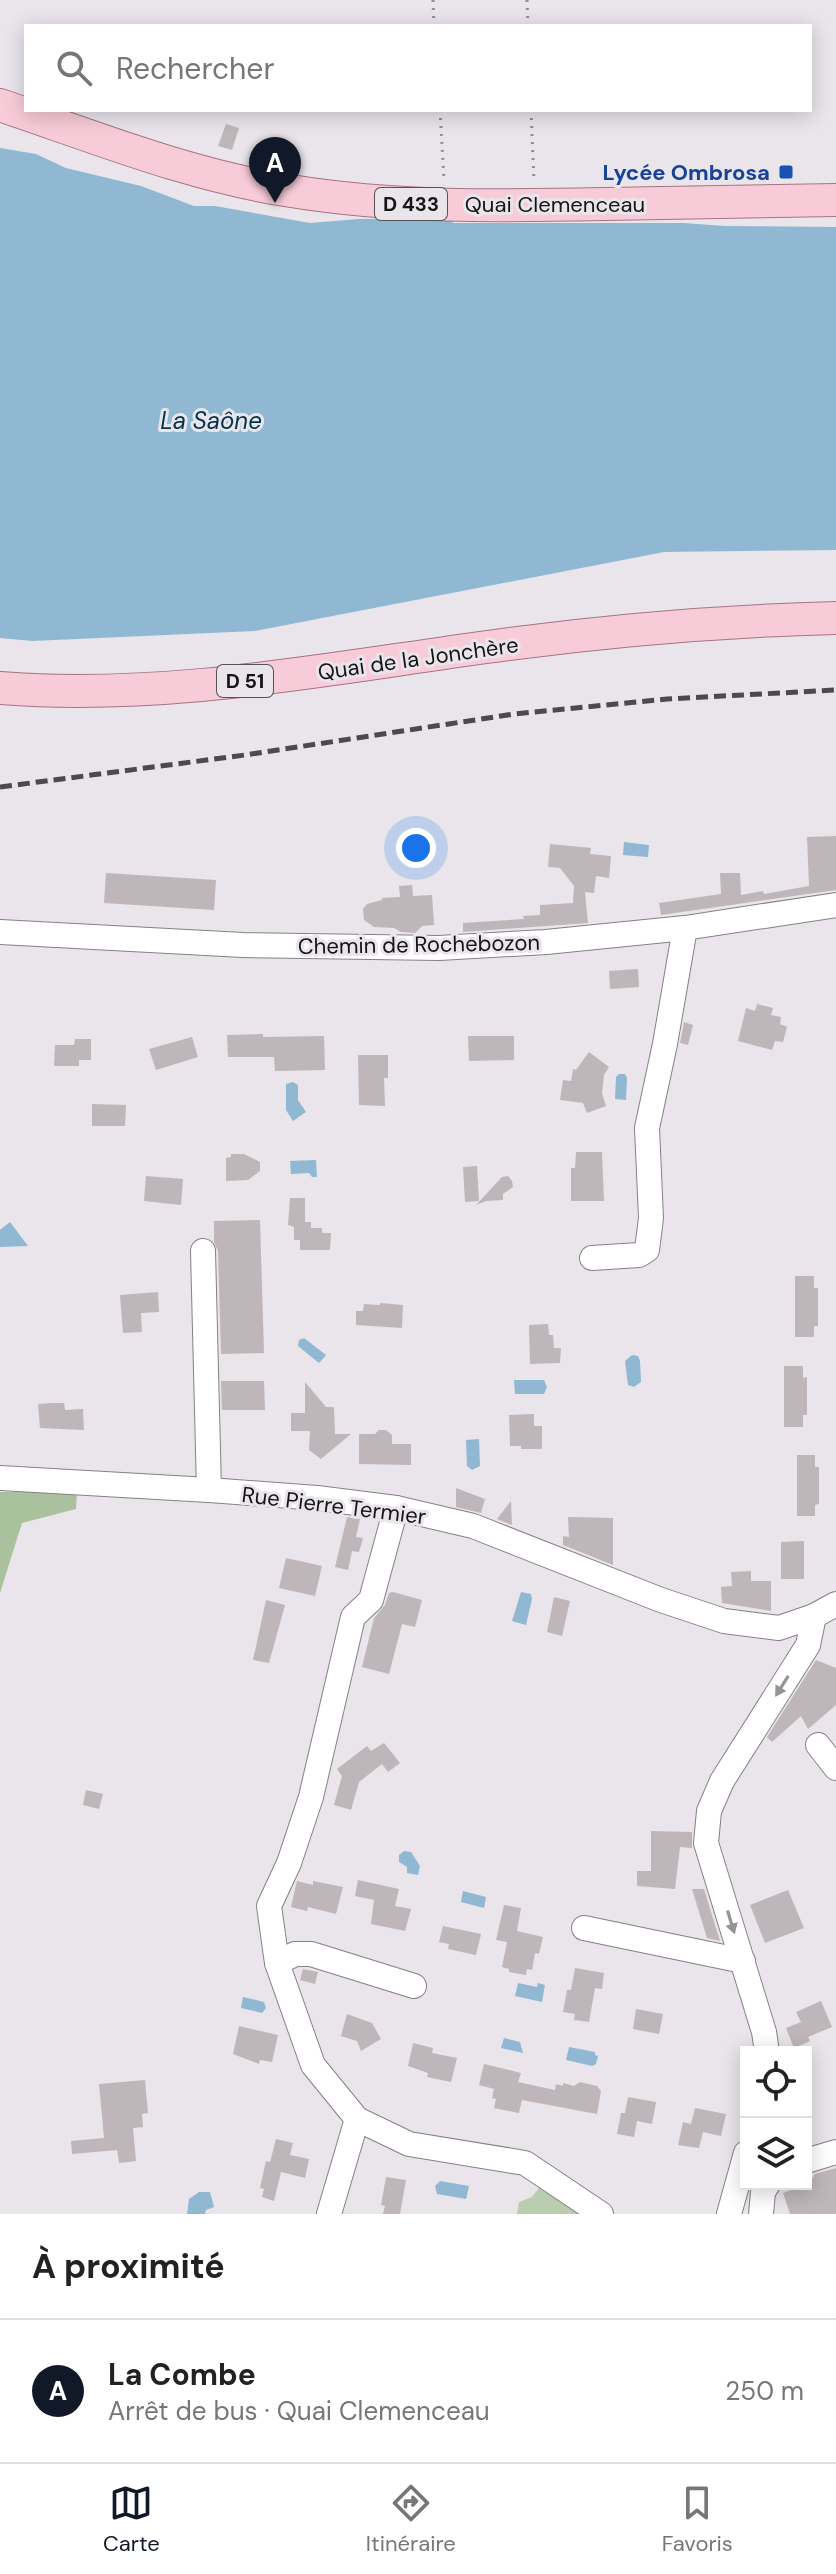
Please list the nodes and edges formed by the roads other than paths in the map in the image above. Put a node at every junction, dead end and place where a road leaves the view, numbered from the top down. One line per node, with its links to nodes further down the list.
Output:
1 (0, 92): 2 (main road)
2 (24, 100)
3 (0, 105): 5 (main road, Quai Clemenceau / D 433)
4 (57, 112): 5 (main road, Quai Clemenceau / D 433)
5 (261, 181): 6 (main road, Quai Clemenceau / D 433); 7 (main road, Quai Clemenceau / D 433)
6 (836, 188)
7 (836, 200)
8 (836, 618): 9 (main road, Quai de la Jonchère / D 51)
9 (0, 688)
10 (836, 905): 11 (street, Chemin de Rochebozon)
11 (685, 928): 12 (street, Chemin de Rochebozon); 14 (street)
12 (0, 932)
13 (203, 1251): 16 (street)
14 (592, 1258)
15 (0, 1478): 16 (street, Rue Pierre Termier)
16 (209, 1490): 17 (street, Rue Pierre Termier)
17 (396, 1508): 19 (street, Rue Pierre Termier); 24 (street)
18 (836, 1604): 19 (street, Rue Pierre Termier)
19 (814, 1616): 23 (street, one-way to 23)
20 (818, 1745): 21 (street)
21 (836, 1768)
22 (584, 1928): 23 (street)
23 (743, 1961): 26 (street)
24 (277, 1963): 25 (street); 27 (street)
25 (414, 1986)
26 (766, 2046)
27 (357, 2119): 32 (street); 33 (street)
28 (836, 2152): 29 (street)
29 (812, 2159)
30 (740, 2175): 34 (street)
31 (764, 2190): 35 (street)
32 (329, 2214)
33 (601, 2214)
34 (729, 2214)
35 (761, 2214)

